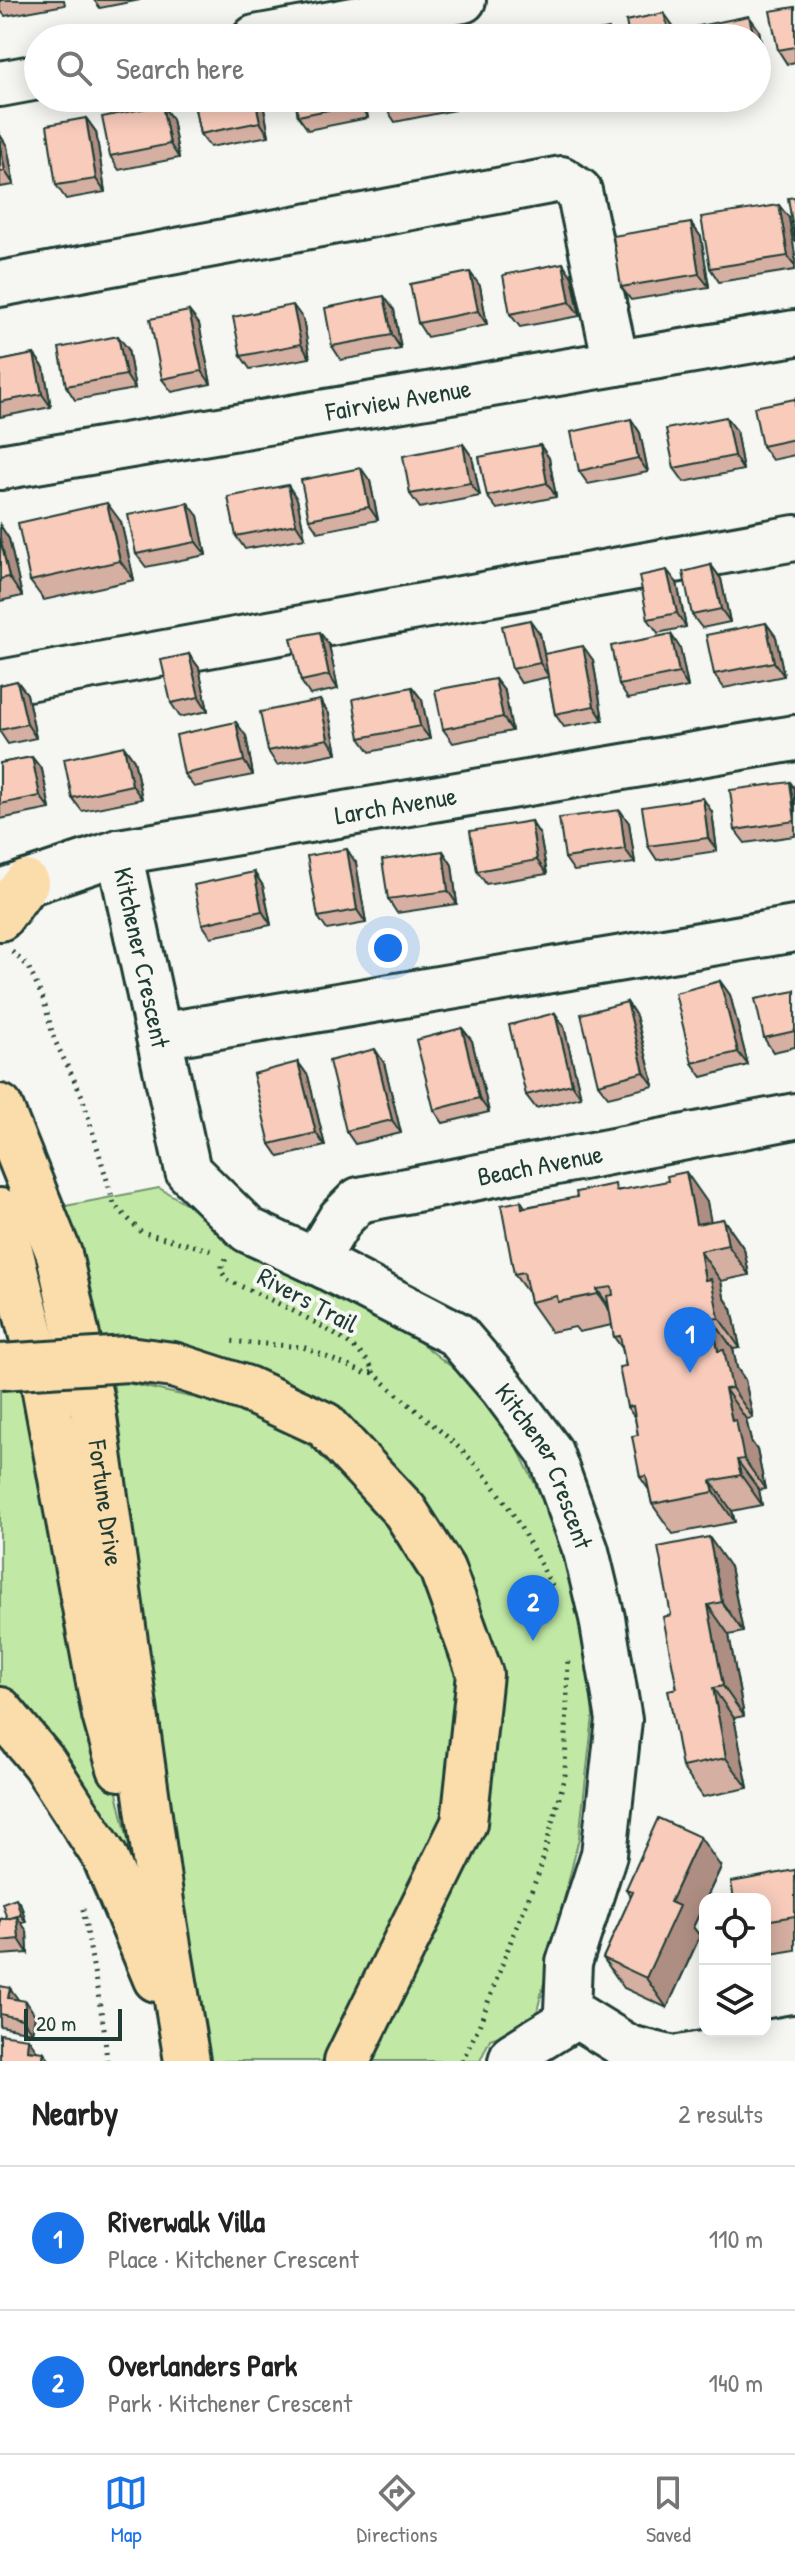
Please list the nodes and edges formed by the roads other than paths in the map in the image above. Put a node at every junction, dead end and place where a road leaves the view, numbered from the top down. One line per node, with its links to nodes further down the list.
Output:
1 (463, 0): 2 (street)
2 (332, 24)
3 (24, 80): 4 (street)
4 (0, 84)
5 (0, 284): 7 (street)
6 (795, 333): 7 (street, Fairview Avenue)
7 (616, 363): 8 (street, Fairview Avenue)
8 (0, 467)
9 (795, 538): 10 (street)
10 (0, 683)
11 (795, 738): 12 (street, Larch Avenue)
12 (119, 852): 13 (street, Larch Avenue); 16 (street, Kitchener Crescent)
13 (13, 887): 14 (main road)
14 (0, 918)
15 (795, 929): 16 (street)
16 (159, 1036): 20 (street, Kitchener Crescent)
17 (0, 1107): 23 (main road, Fortune Drive)
18 (795, 1116): 20 (street, Beach Avenue)
19 (0, 1211): 23 (main road, Fortune Drive)
20 (315, 1261): 24 (street, Kitchener Crescent)
21 (0, 1367): 27 (main road, bridge)
22 (0, 1710): 26 (main road)
23 (162, 1909): 26 (main road, Fortune Drive)
24 (595, 2038): 25 (street); 28 (street)
25 (795, 2038)
26 (186, 2056)
27 (347, 2061)
28 (511, 2061)

